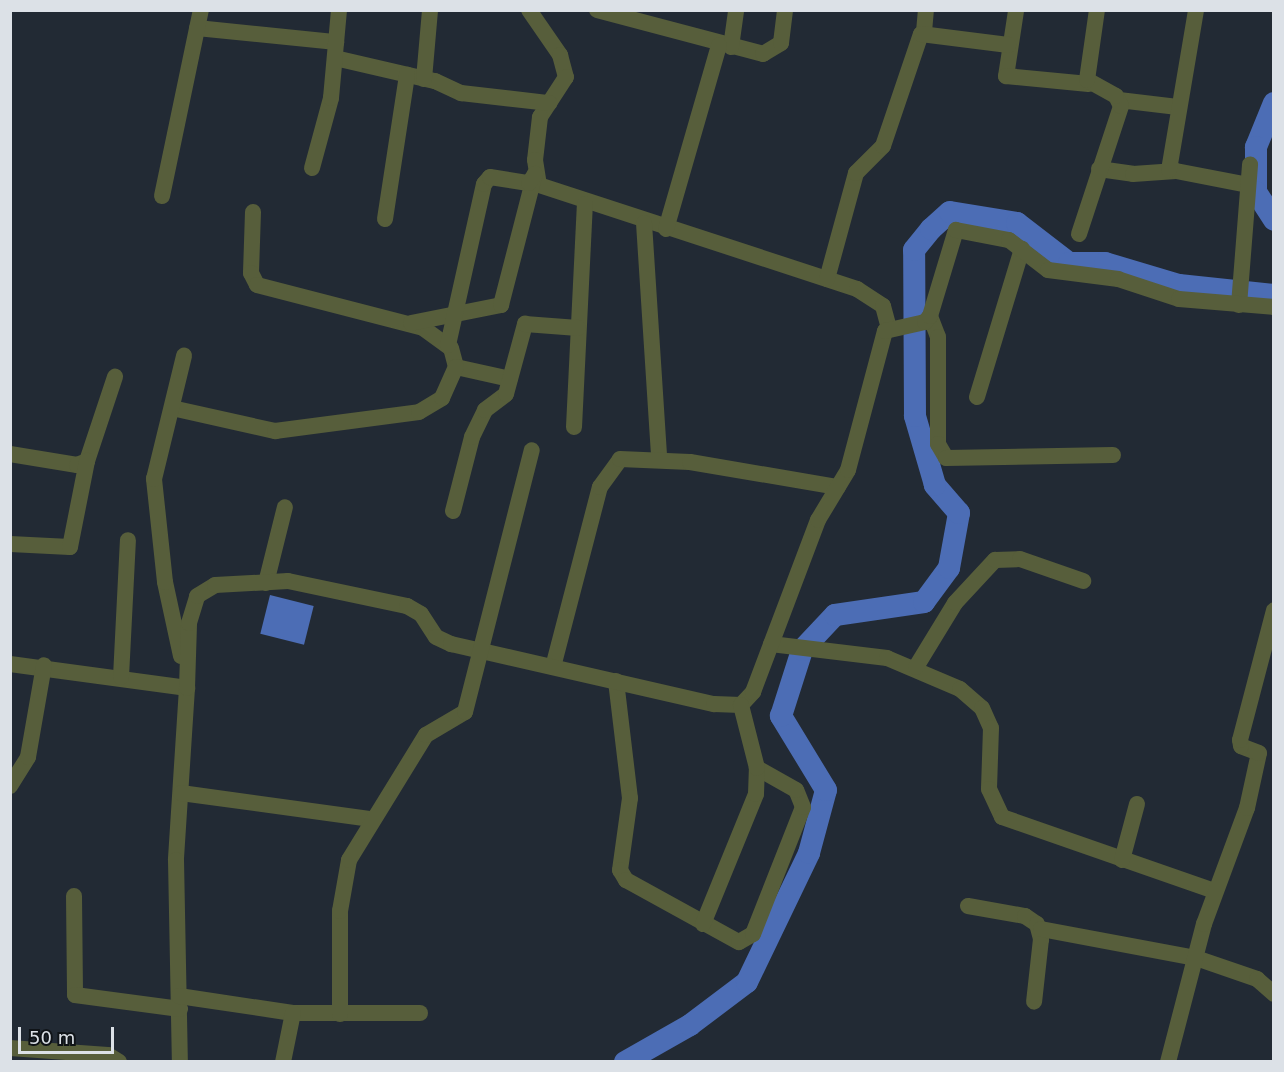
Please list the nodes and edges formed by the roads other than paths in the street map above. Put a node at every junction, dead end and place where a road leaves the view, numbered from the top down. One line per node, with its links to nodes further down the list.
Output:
1 (201, 10): 12 (street)
2 (339, 10): 16 (street)
3 (430, 10): 18 (street)
4 (529, 10): 21 (street)
5 (597, 10): 15 (street)
6 (736, 10): 15 (street)
7 (786, 10): 15 (street)
8 (926, 10): 13 (street)
9 (1097, 10): 19 (street)
10 (1016, 11): 14 (street)
11 (1192, 11): 22 (street)
12 (197, 28): 16 (street); 29 (street)
13 (924, 32): 14 (street); 37 (street)
14 (1008, 45): 19 (street)
15 (725, 46): 34 (street)
16 (336, 50): 17 (street); 24 (street)
17 (407, 75): 18 (street); 32 (street)
18 (424, 79): 21 (street)
19 (1089, 84): 20 (street)
20 (1119, 100): 22 (street); 25 (street)
21 (549, 103): 27 (street)
22 (1178, 107): 26 (street)
23 (1250, 164): 28 (street)
24 (312, 168)
25 (1099, 169): 26 (street); 35 (street)
26 (1169, 170): 28 (street)
27 (535, 174): 30 (street); 40 (street); 40 (street)
28 (1248, 184): 38 (street)
29 (162, 196)
30 (585, 204): 33 (street); 44 (street)
31 (253, 212): 42 (street)
32 (385, 219)
33 (644, 222): 34 (street); 56 (street)
34 (666, 229): 37 (street)
35 (1079, 234)
36 (1022, 249): 38 (street); 41 (street); 50 (street)
37 (827, 279): 43 (street)
38 (1239, 303): 39 (street)
39 (1274, 307)
40 (457, 315): 42 (street); 45 (street)
41 (928, 319): 43 (street); 55 (street)
42 (409, 324): 45 (street)
43 (894, 326): 58 (street)
44 (578, 328): 49 (street); 52 (street)
45 (448, 345): 47 (street)
46 (184, 356): 51 (street)
47 (456, 367): 49 (street); 51 (street)
48 (115, 377): 57 (street)
49 (510, 379): 60 (street)
50 (977, 397)
51 (172, 408): 71 (street)
52 (574, 427)
53 (532, 450): 67 (street)
54 (10, 454): 57 (street)
55 (1113, 455)
56 (659, 458): 58 (street); 70 (street)
57 (87, 461): 62 (street)
58 (838, 487): 66 (street)
59 (285, 507): 64 (street)
60 (453, 511)
61 (128, 540): 73 (street)
62 (10, 544)
63 (1083, 581): 72 (street)
64 (266, 583): 67 (street); 71 (street)
65 (1274, 610): 83 (street)
66 (771, 644): 72 (street); 76 (street)
67 (483, 651): 70 (street); 81 (street)
68 (10, 664): 69 (street)
69 (44, 665): 73 (street); 78 (street)
70 (553, 667): 74 (street)
71 (187, 668): 75 (street)
72 (916, 668): 82 (street)
73 (122, 677): 75 (street)
74 (616, 681): 76 (street); 86 (street)
75 (186, 688): 79 (street)
76 (741, 705): 77 (street)
77 (757, 768): 86 (street); 86 (street)
78 (10, 786)
79 (181, 793): 81 (street); 90 (street)
80 (1137, 804): 82 (street)
81 (371, 819): 94 (street)
82 (1122, 860): 83 (street)
83 (1214, 891): 88 (street)
84 (74, 896): 90 (street)
85 (968, 906): 87 (street)
86 (703, 924)
87 (1041, 929): 88 (street); 91 (street)
88 (1196, 958): 89 (street); 100 (street)
89 (1274, 994)
90 (179, 1002): 92 (street); 98 (street)
91 (1034, 1002)
92 (293, 1013): 94 (street); 99 (street)
93 (420, 1013): 94 (street)
94 (340, 1014)
95 (10, 1048): 96 (street)
96 (39, 1057): 97 (street)
97 (119, 1062)
98 (180, 1062)
99 (283, 1062)
100 (1168, 1062)

